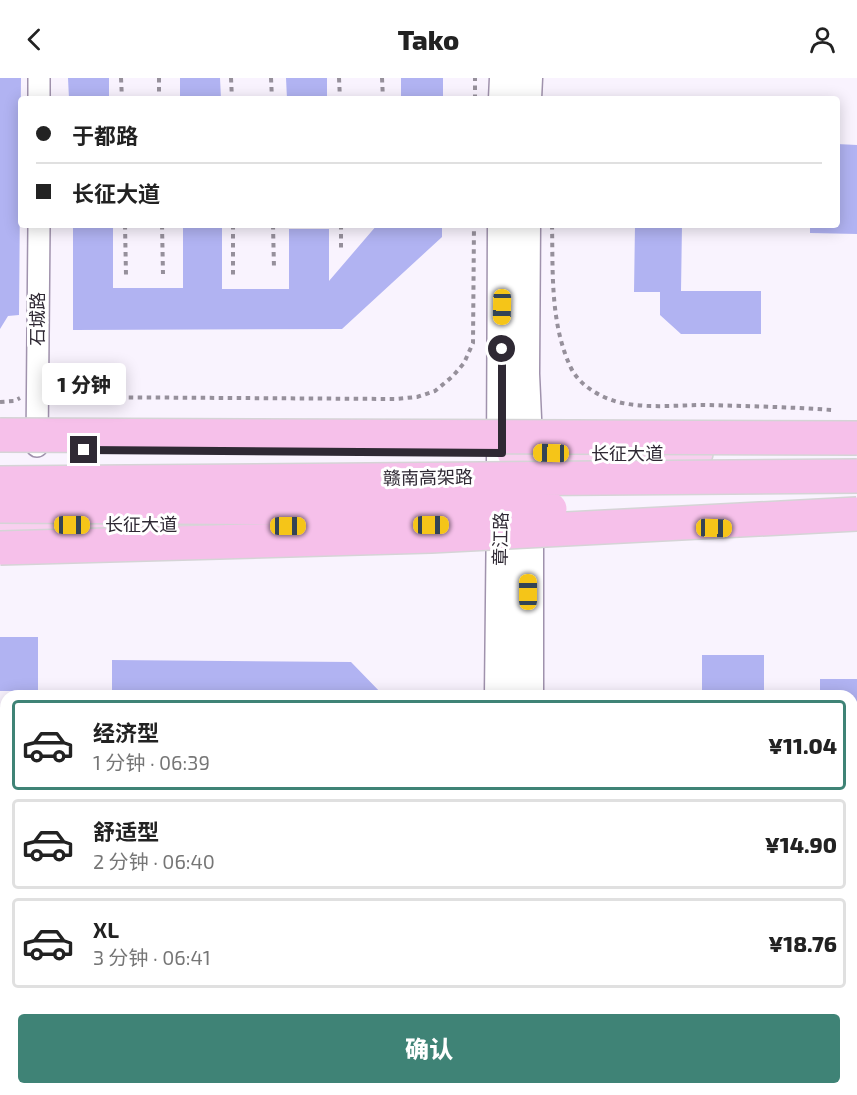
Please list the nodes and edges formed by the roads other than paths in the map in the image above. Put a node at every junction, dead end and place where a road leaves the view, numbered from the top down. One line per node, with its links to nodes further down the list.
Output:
1 (39, 78): 4 (street)
2 (505, 78): 5 (main road)
3 (527, 78): 6 (main road)
4 (39, 96)
5 (504, 96)
6 (526, 96)
7 (39, 228): 12 (street, 石城路)
8 (503, 228): 15 (main road)
9 (525, 228): 15 (main road)
10 (0, 435): 11 (highway, bridge)
11 (857, 438)
12 (37, 449): 13 (main road, 长征大道); 15 (main road, 长征大道)
13 (0, 450)
14 (857, 450): 15 (main road, 长征大道)
15 (515, 453): 21 (main road, 章江路)
16 (857, 476): 17 (highway, 赣南高架路, bridge)
17 (0, 483)
18 (0, 506): 19 (highway, 赣南高架路, bridge)
19 (857, 512): 23 (highway, bridge)
20 (0, 525): 21 (main road, 长征大道)
21 (515, 525): 22 (main road, 长征大道); 24 (main road, 章江路); 25 (main road, 章江路)
22 (857, 530)
23 (0, 548)
24 (501, 690)
25 (528, 690)

